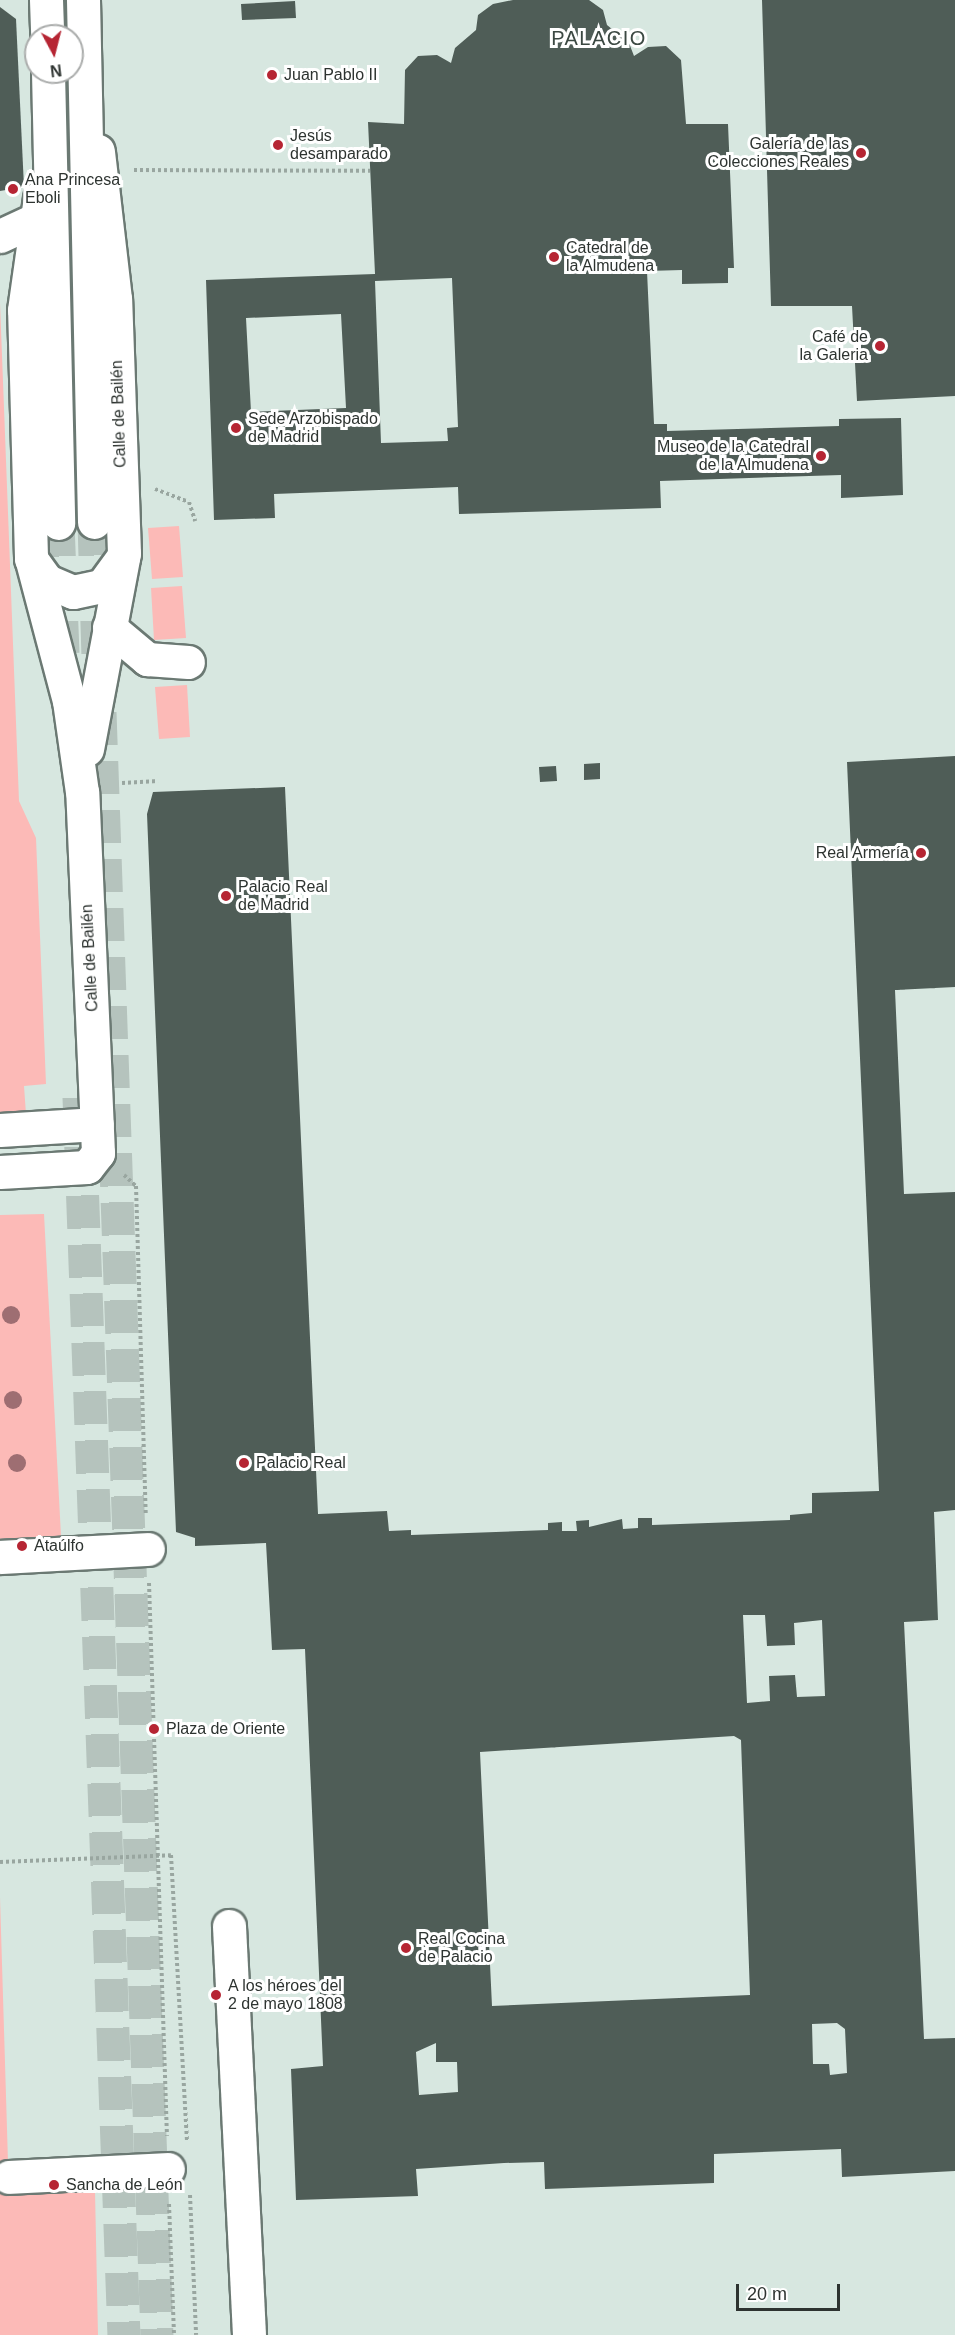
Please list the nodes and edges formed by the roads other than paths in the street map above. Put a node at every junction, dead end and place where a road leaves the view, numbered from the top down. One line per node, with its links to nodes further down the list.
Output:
1 (83, 0): 2 (street, Calle de Bailén)
2 (85, 33): 7 (street, Calle de Bailén); 9 (street, Calle de Bailén)
3 (45, 84): 5 (street, Calle de Bailén)
4 (46, 84): 8 (street, Calle de Bailén)
5 (39, 218): 6 (street); 10 (street, Calle de Bailén)
6 (0, 236)
7 (94, 522)
8 (58, 523)
9 (124, 553): 10 (street); 11 (street, Calle de Bailén)
10 (31, 557): 13 (street, Calle de Bailén)
11 (109, 627): 12 (street); 13 (street, Calle de Bailén)
12 (188, 662)
13 (82, 792): 14 (street, Calle de Bailén)
14 (97, 1124): 15 (street); 16 (street, Calle de Bailén)
15 (0, 1130)
16 (0, 1172)
17 (148, 1549): 18 (street)
18 (0, 1557)
19 (229, 1926): 22 (street)
20 (181, 2165): 21 (street)
21 (9, 2177)
22 (249, 2335)

